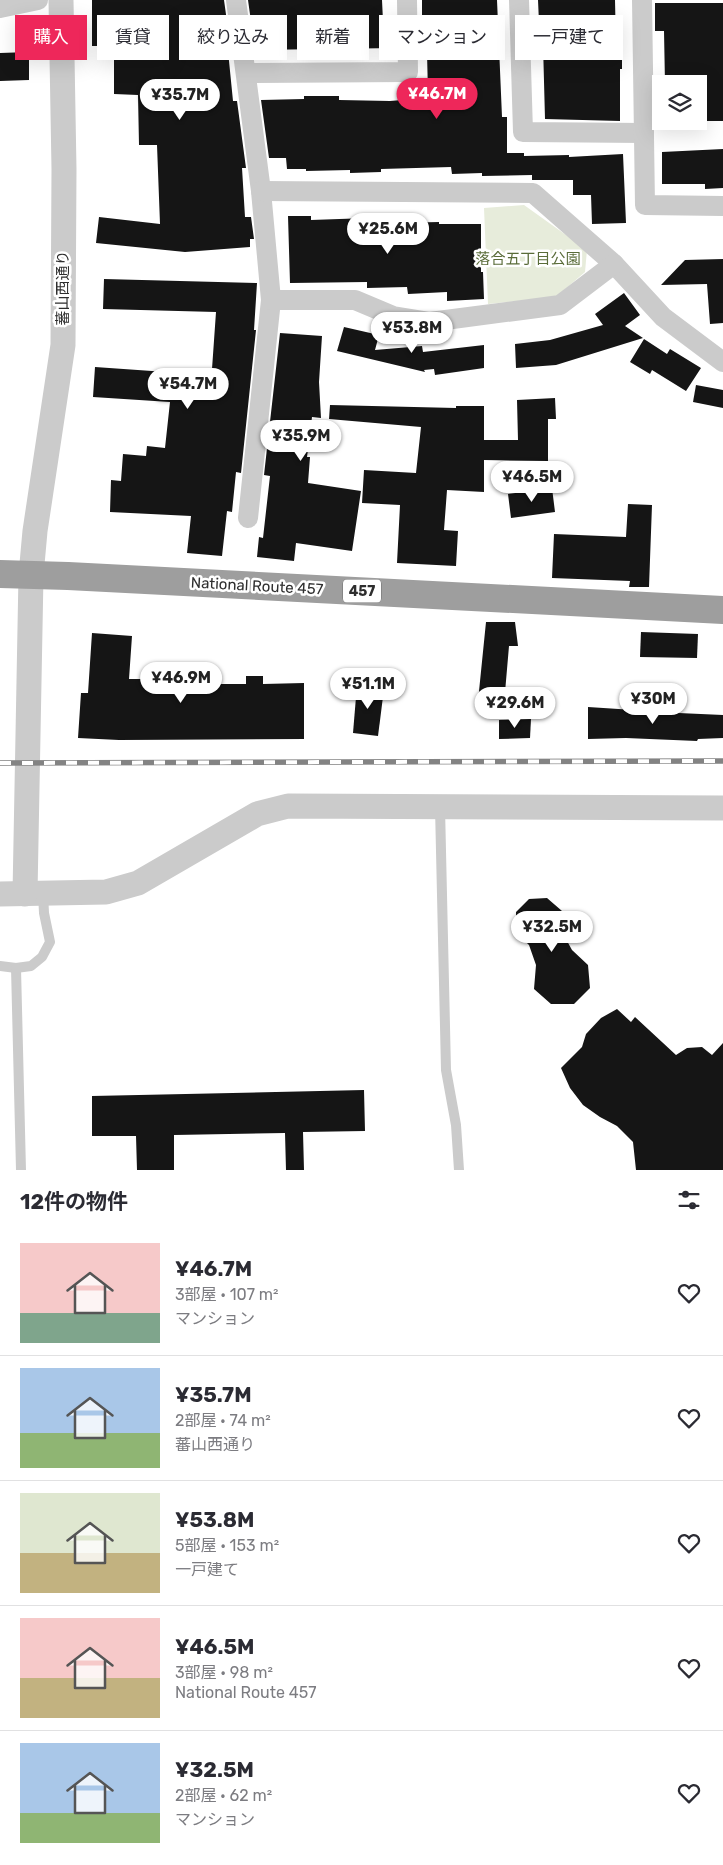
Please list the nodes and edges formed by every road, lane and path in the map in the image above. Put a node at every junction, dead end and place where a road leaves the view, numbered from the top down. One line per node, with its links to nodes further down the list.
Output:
1 (38, 0): 7 (street)
2 (61, 0): 17 (street, 蕃山西通り)
3 (236, 0): 8 (street)
4 (406, 0): 8 (street)
5 (520, 0): 9 (street)
6 (642, 0): 9 (street)
7 (0, 8)
8 (246, 74): 10 (street)
9 (644, 132): 11 (street)
10 (261, 192): 12 (street); 13 (street)
11 (723, 206)
12 (614, 264): 13 (street); 14 (street)
13 (271, 300): 15 (street)
14 (723, 362)
15 (248, 518)
16 (0, 574): 17 (highway, National Route 457 / 457)
17 (31, 575): 18 (highway, National Route 457 / 457); 22 (street, 蕃山西通り)
18 (723, 610)
19 (440, 806): 20 (street); 22 (street); 26 (lane)
20 (723, 808)
21 (0, 894): 22 (street)
22 (34, 894): 24 (lane)
23 (0, 966): 24 (lane)
24 (16, 968): 25 (lane)
25 (21, 1170)
26 (459, 1170)

